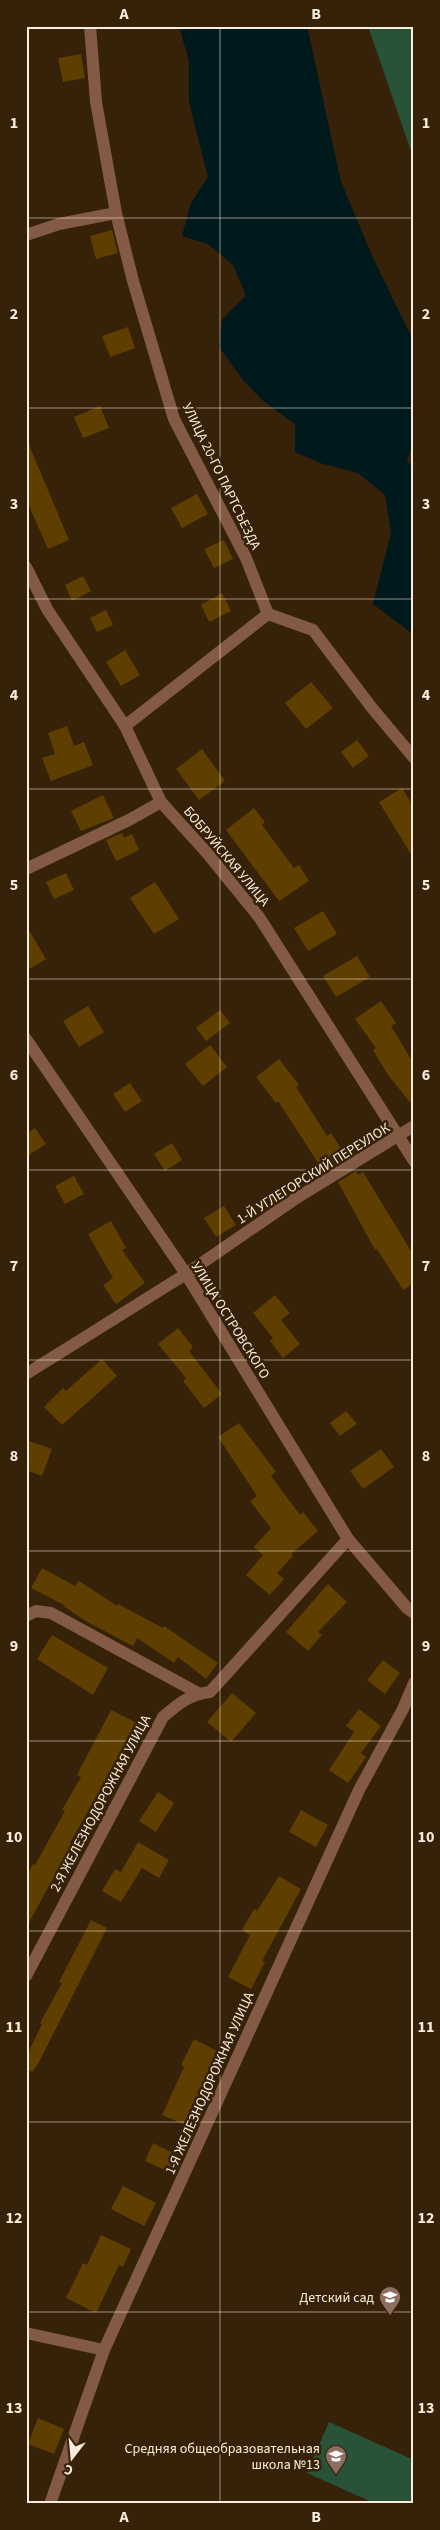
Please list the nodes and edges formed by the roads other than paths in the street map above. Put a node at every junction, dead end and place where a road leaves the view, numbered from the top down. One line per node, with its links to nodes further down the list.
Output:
1 (90, 26): 2 (street, УЛИЦА 20-ГО ПАРТСЪЕЗДА)
2 (116, 213): 3 (street); 5 (street, УЛИЦА 20-ГО ПАРТСЪЕЗДА)
3 (26, 235)
4 (26, 567): 6 (street, БОБРУЙСКАЯ УЛИЦА)
5 (268, 614): 6 (street); 7 (street)
6 (125, 726): 8 (street, БОБРУЙСКАЯ УЛИЦА)
7 (414, 758)
8 (161, 802): 9 (street); 12 (street, БОБРУЙСКАЯ УЛИЦА)
9 (26, 869)
10 (26, 1039): 14 (street, УЛИЦА ОСТРОВСКОГО)
11 (414, 1126): 12 (street, 1-Й УГЛЕГОРСКИЙ ПЕРЕУЛОК)
12 (397, 1137): 13 (street, БОБРУЙСКАЯ УЛИЦА); 14 (street, 1-Й УГЛЕГОРСКИЙ ПЕРЕУЛОК)
13 (414, 1161)
14 (186, 1274): 15 (street, 1-Й УГЛЕГОРСКИЙ ПЕРЕУЛОК); 16 (street, УЛИЦА ОСТРОВСКОГО)
15 (26, 1374)
16 (348, 1539): 17 (street, УЛИЦА ОСТРОВСКОГО); 20 (street, 2-Я ЖЕЛЕЗНОДОРОЖНАЯ УЛИЦА)
17 (414, 1613)
18 (26, 1616): 20 (street)
19 (414, 1683): 23 (street, 1-Я ЖЕЛЕЗНОДОРОЖНАЯ УЛИЦА)
20 (198, 1693): 21 (street, 2-Я ЖЕЛЕЗНОДОРОЖНАЯ УЛИЦА)
21 (26, 1976)
22 (26, 2333): 23 (street)
23 (104, 2350): 24 (street, 1-Я ЖЕЛЕЗНОДОРОЖНАЯ УЛИЦА)
24 (50, 2504)

